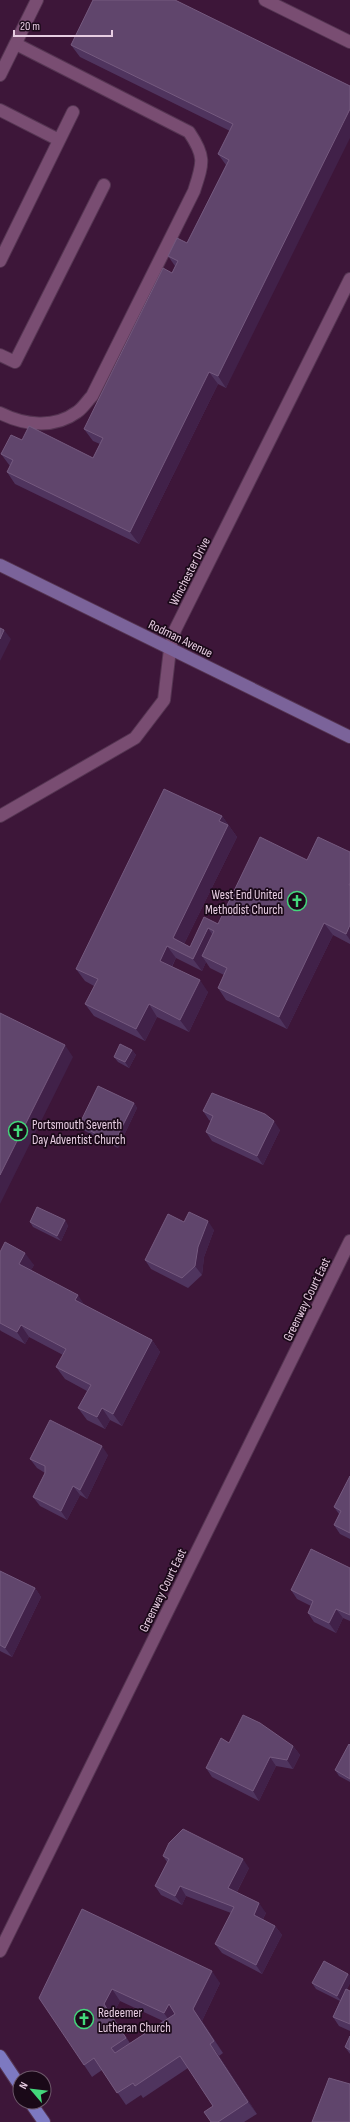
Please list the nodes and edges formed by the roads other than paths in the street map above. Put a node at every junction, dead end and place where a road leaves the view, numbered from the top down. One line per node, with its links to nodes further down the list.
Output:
1 (37, 0): 4 (street)
2 (265, 0): 3 (street)
3 (350, 42)
4 (16, 44): 5 (street); 13 (street)
5 (0, 75)
6 (0, 110): 8 (street)
7 (73, 112): 8 (street)
8 (59, 140): 10 (street)
9 (104, 185): 12 (street)
10 (0, 261)
11 (350, 279): 15 (street, Winchester Drive)
12 (0, 355)
13 (0, 413)
14 (0, 565): 15 (street, Rodman Avenue)
15 (170, 649): 16 (street, Rodman Avenue); 17 (street, Winchester Drive)
16 (350, 737)
17 (0, 816)
18 (350, 1241): 19 (street, Greenway Court East)
19 (0, 1951)
20 (0, 2056): 21 (main road)
21 (12, 2074)
22 (36, 2110): 23 (main road)
23 (44, 2122)

